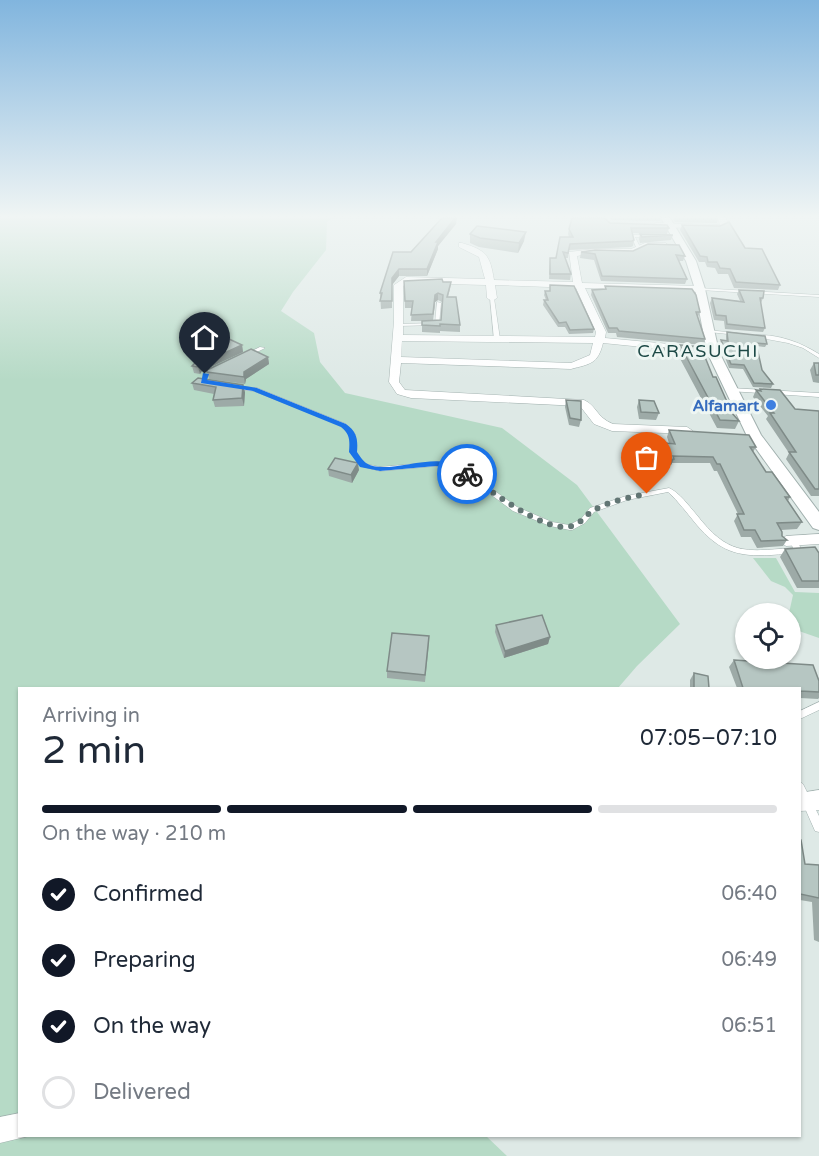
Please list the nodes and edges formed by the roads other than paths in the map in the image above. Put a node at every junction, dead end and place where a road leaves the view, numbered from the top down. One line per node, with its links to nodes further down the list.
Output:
1 (488, 272): 4 (street)
2 (576, 272): 5 (street)
3 (692, 272): 6 (street)
4 (488, 281): 5 (street); 8 (street); 10 (street)
5 (578, 284): 6 (street); 16 (street)
6 (700, 289): 7 (lane); 11 (street)
7 (819, 296)
8 (492, 298): 15 (lane)
9 (439, 303): 10 (lane)
10 (398, 325): 14 (street)
11 (709, 331): 12 (lane); 18 (street)
12 (742, 334)
13 (753, 335): 19 (lane)
14 (397, 338): 15 (street); 21 (street)
15 (497, 339): 16 (street)
16 (599, 340): 18 (street); 21 (street)
17 (262, 348): 20 (lane)
18 (712, 351): 23 (street)
19 (819, 356)
20 (244, 357)
21 (395, 360): 25 (street)
22 (225, 386): 28 (lane)
23 (731, 390): 24 (lane); 26 (street)
24 (819, 395)
25 (698, 432)
26 (819, 524)
27 (819, 539): 28 (street)
28 (790, 541)
29 (819, 706): 30 (lane)
30 (801, 715)
31 (806, 798): 32 (lane)
32 (819, 827)
33 (18, 1126): 34 (street)
34 (0, 1130)

